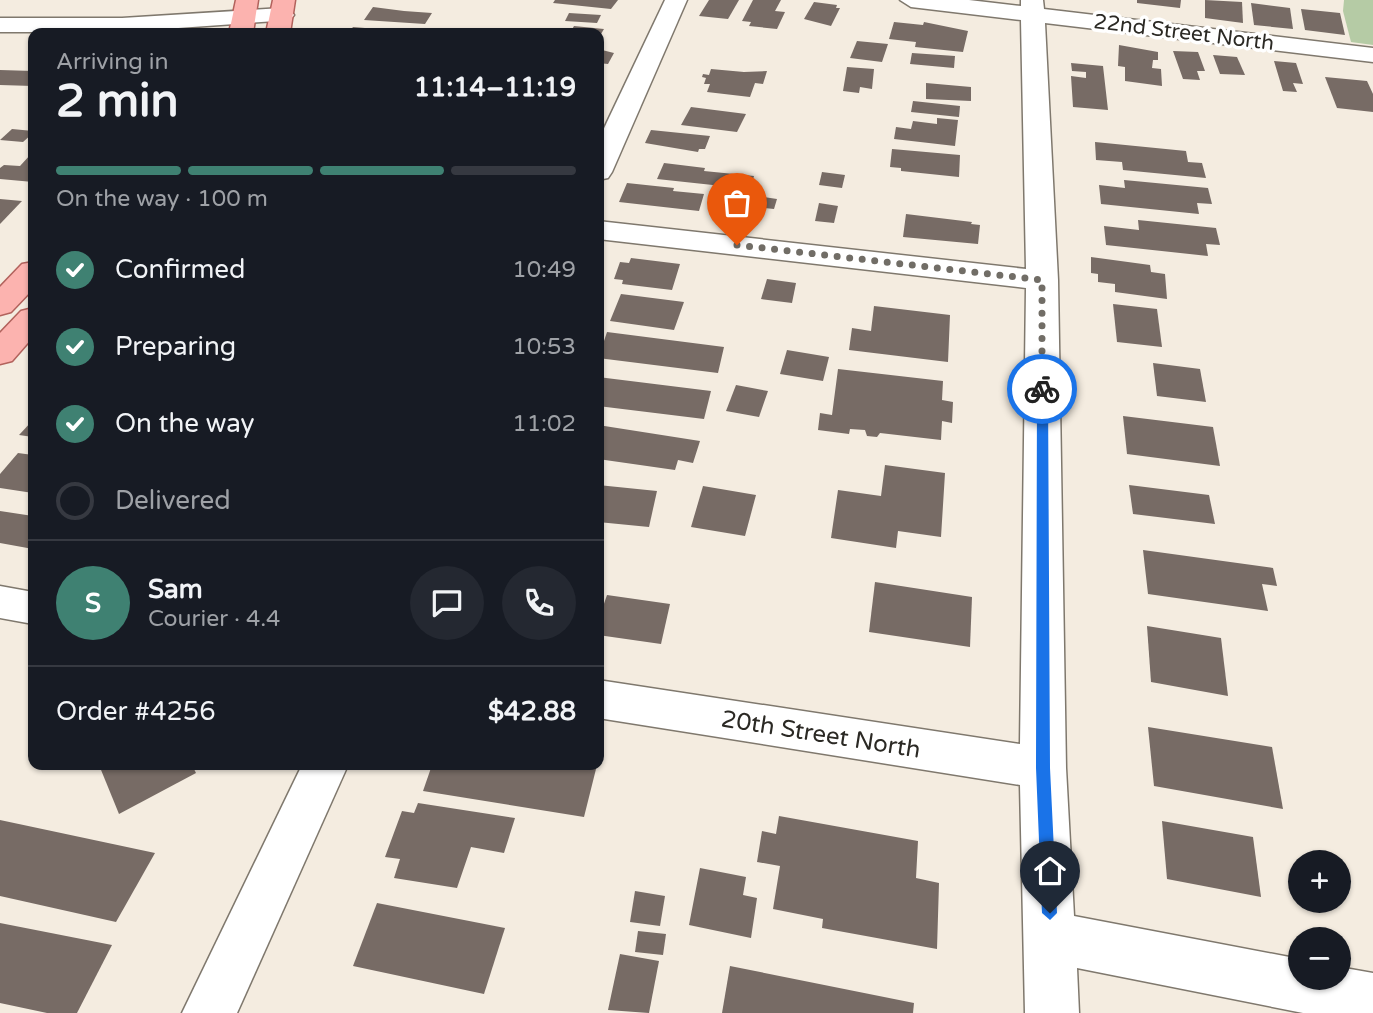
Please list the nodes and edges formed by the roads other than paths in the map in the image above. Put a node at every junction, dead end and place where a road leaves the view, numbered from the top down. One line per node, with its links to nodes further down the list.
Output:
1 (676, 0): 10 (street)
2 (911, 0): 3 (street, 22nd Street North)
3 (1033, 7): 9 (street, 22nd Street North); 13 (street)
4 (281, 19): 5 (street)
5 (241, 23): 6 (street)
6 (0, 25)
7 (0, 41): 8 (street)
8 (28, 42)
9 (1373, 55)
10 (604, 159)
11 (604, 231): 13 (street)
12 (28, 276): 14 (main road)
13 (1042, 280): 20 (street)
14 (0, 305)
15 (28, 323): 16 (main road)
16 (0, 353)
17 (0, 602): 18 (street)
18 (28, 607)
19 (604, 700): 20 (street, 20th Street North)
20 (1043, 768): 22 (street)
21 (323, 770): 24 (street)
22 (1051, 937): 23 (street); 25 (street)
23 (1373, 1000)
24 (209, 1013)
25 (1052, 1013)

